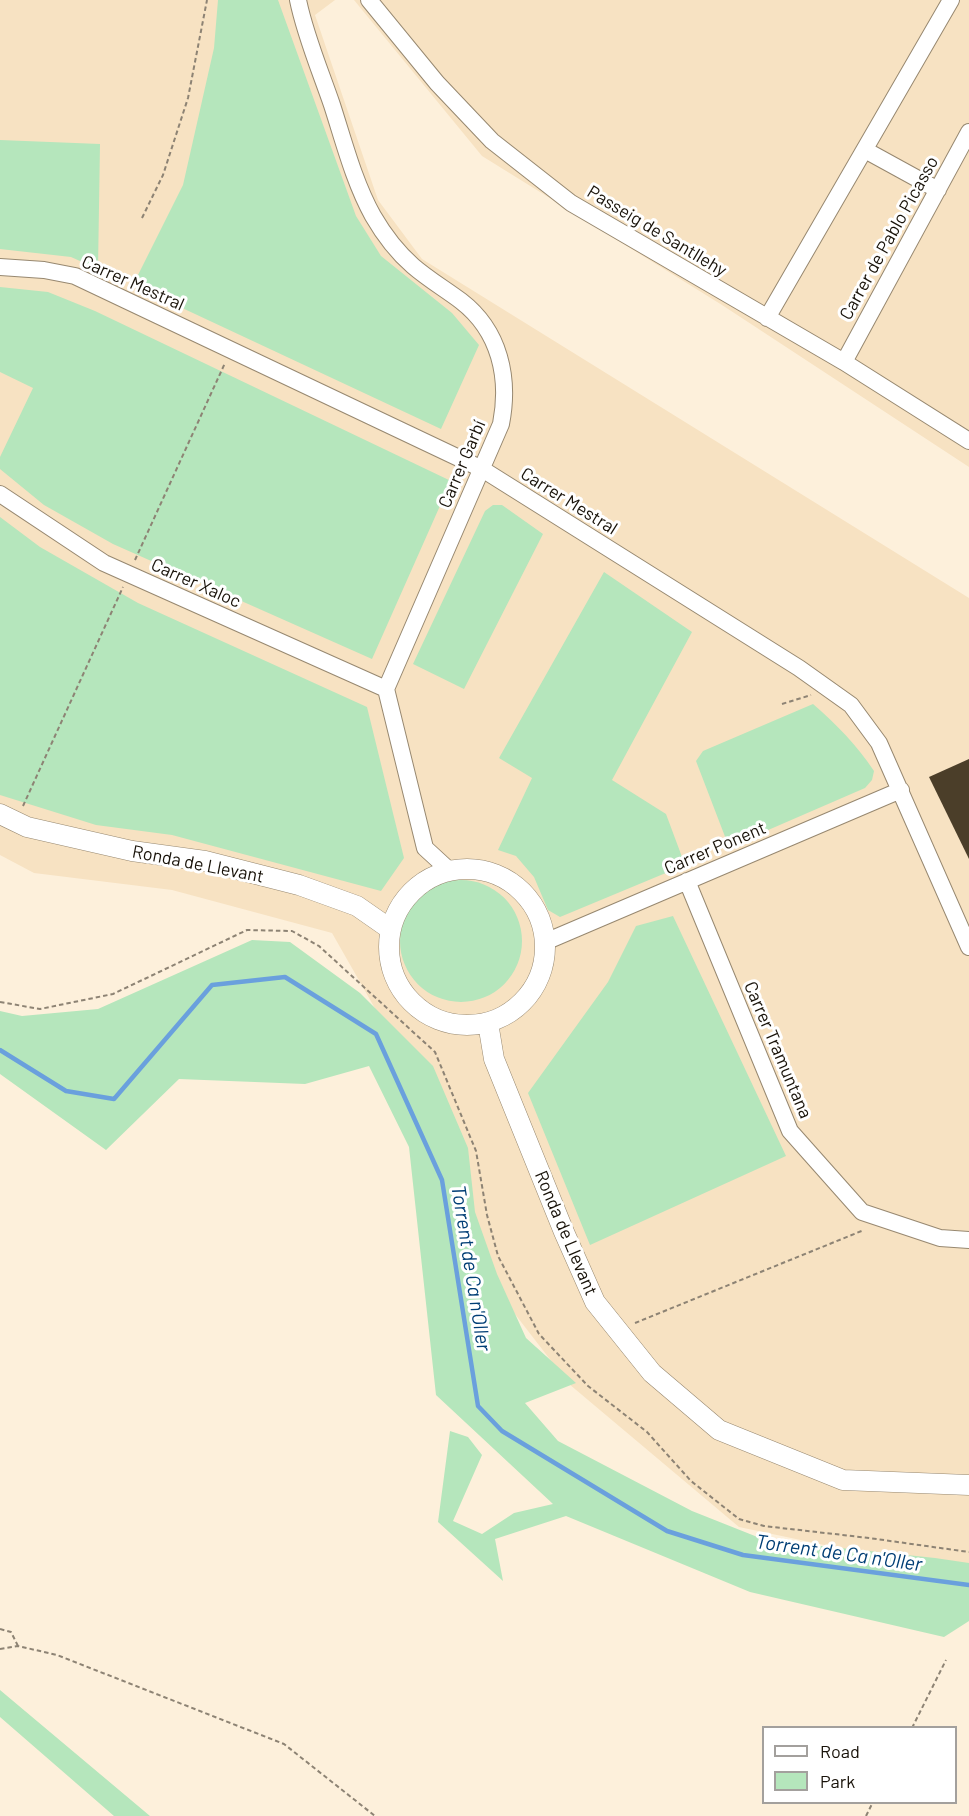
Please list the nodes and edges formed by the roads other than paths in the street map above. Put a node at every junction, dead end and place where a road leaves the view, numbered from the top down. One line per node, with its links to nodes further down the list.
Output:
1 (298, 0): 11 (street, Carrer Garbí)
2 (369, 0): 8 (street, Passeig de Santllehy)
3 (951, 0): 5 (street)
4 (969, 132): 6 (street, Carrer de Pablo Picasso)
5 (865, 150): 6 (street); 8 (street)
6 (938, 190): 9 (street, Carrer de Pablo Picasso)
7 (0, 267): 11 (street, Carrer Mestral)
8 (767, 318): 9 (street, Passeig de Santllehy)
9 (843, 362): 10 (street, Passeig de Santllehy)
10 (969, 441)
11 (482, 469): 13 (street, Carrer Garbí); 14 (street, Carrer Mestral)
12 (0, 494): 13 (street, Carrer Xaloc)
13 (386, 689): 16 (street)
14 (901, 790): 17 (street, Carrer Ponent); 20 (street, Carrer Mestral)
15 (0, 814): 18 (main road, Ronda de Llevant)
16 (450, 871): 18 (main road); 19 (main road)
17 (687, 881): 19 (street, Carrer Ponent); 22 (street, Carrer Tramuntana)
18 (390, 929): 21 (main road)
19 (545, 942): 21 (main road)
20 (969, 947)
21 (488, 1023): 23 (main road, Ronda de Llevant)
22 (969, 1240)
23 (969, 1485)

